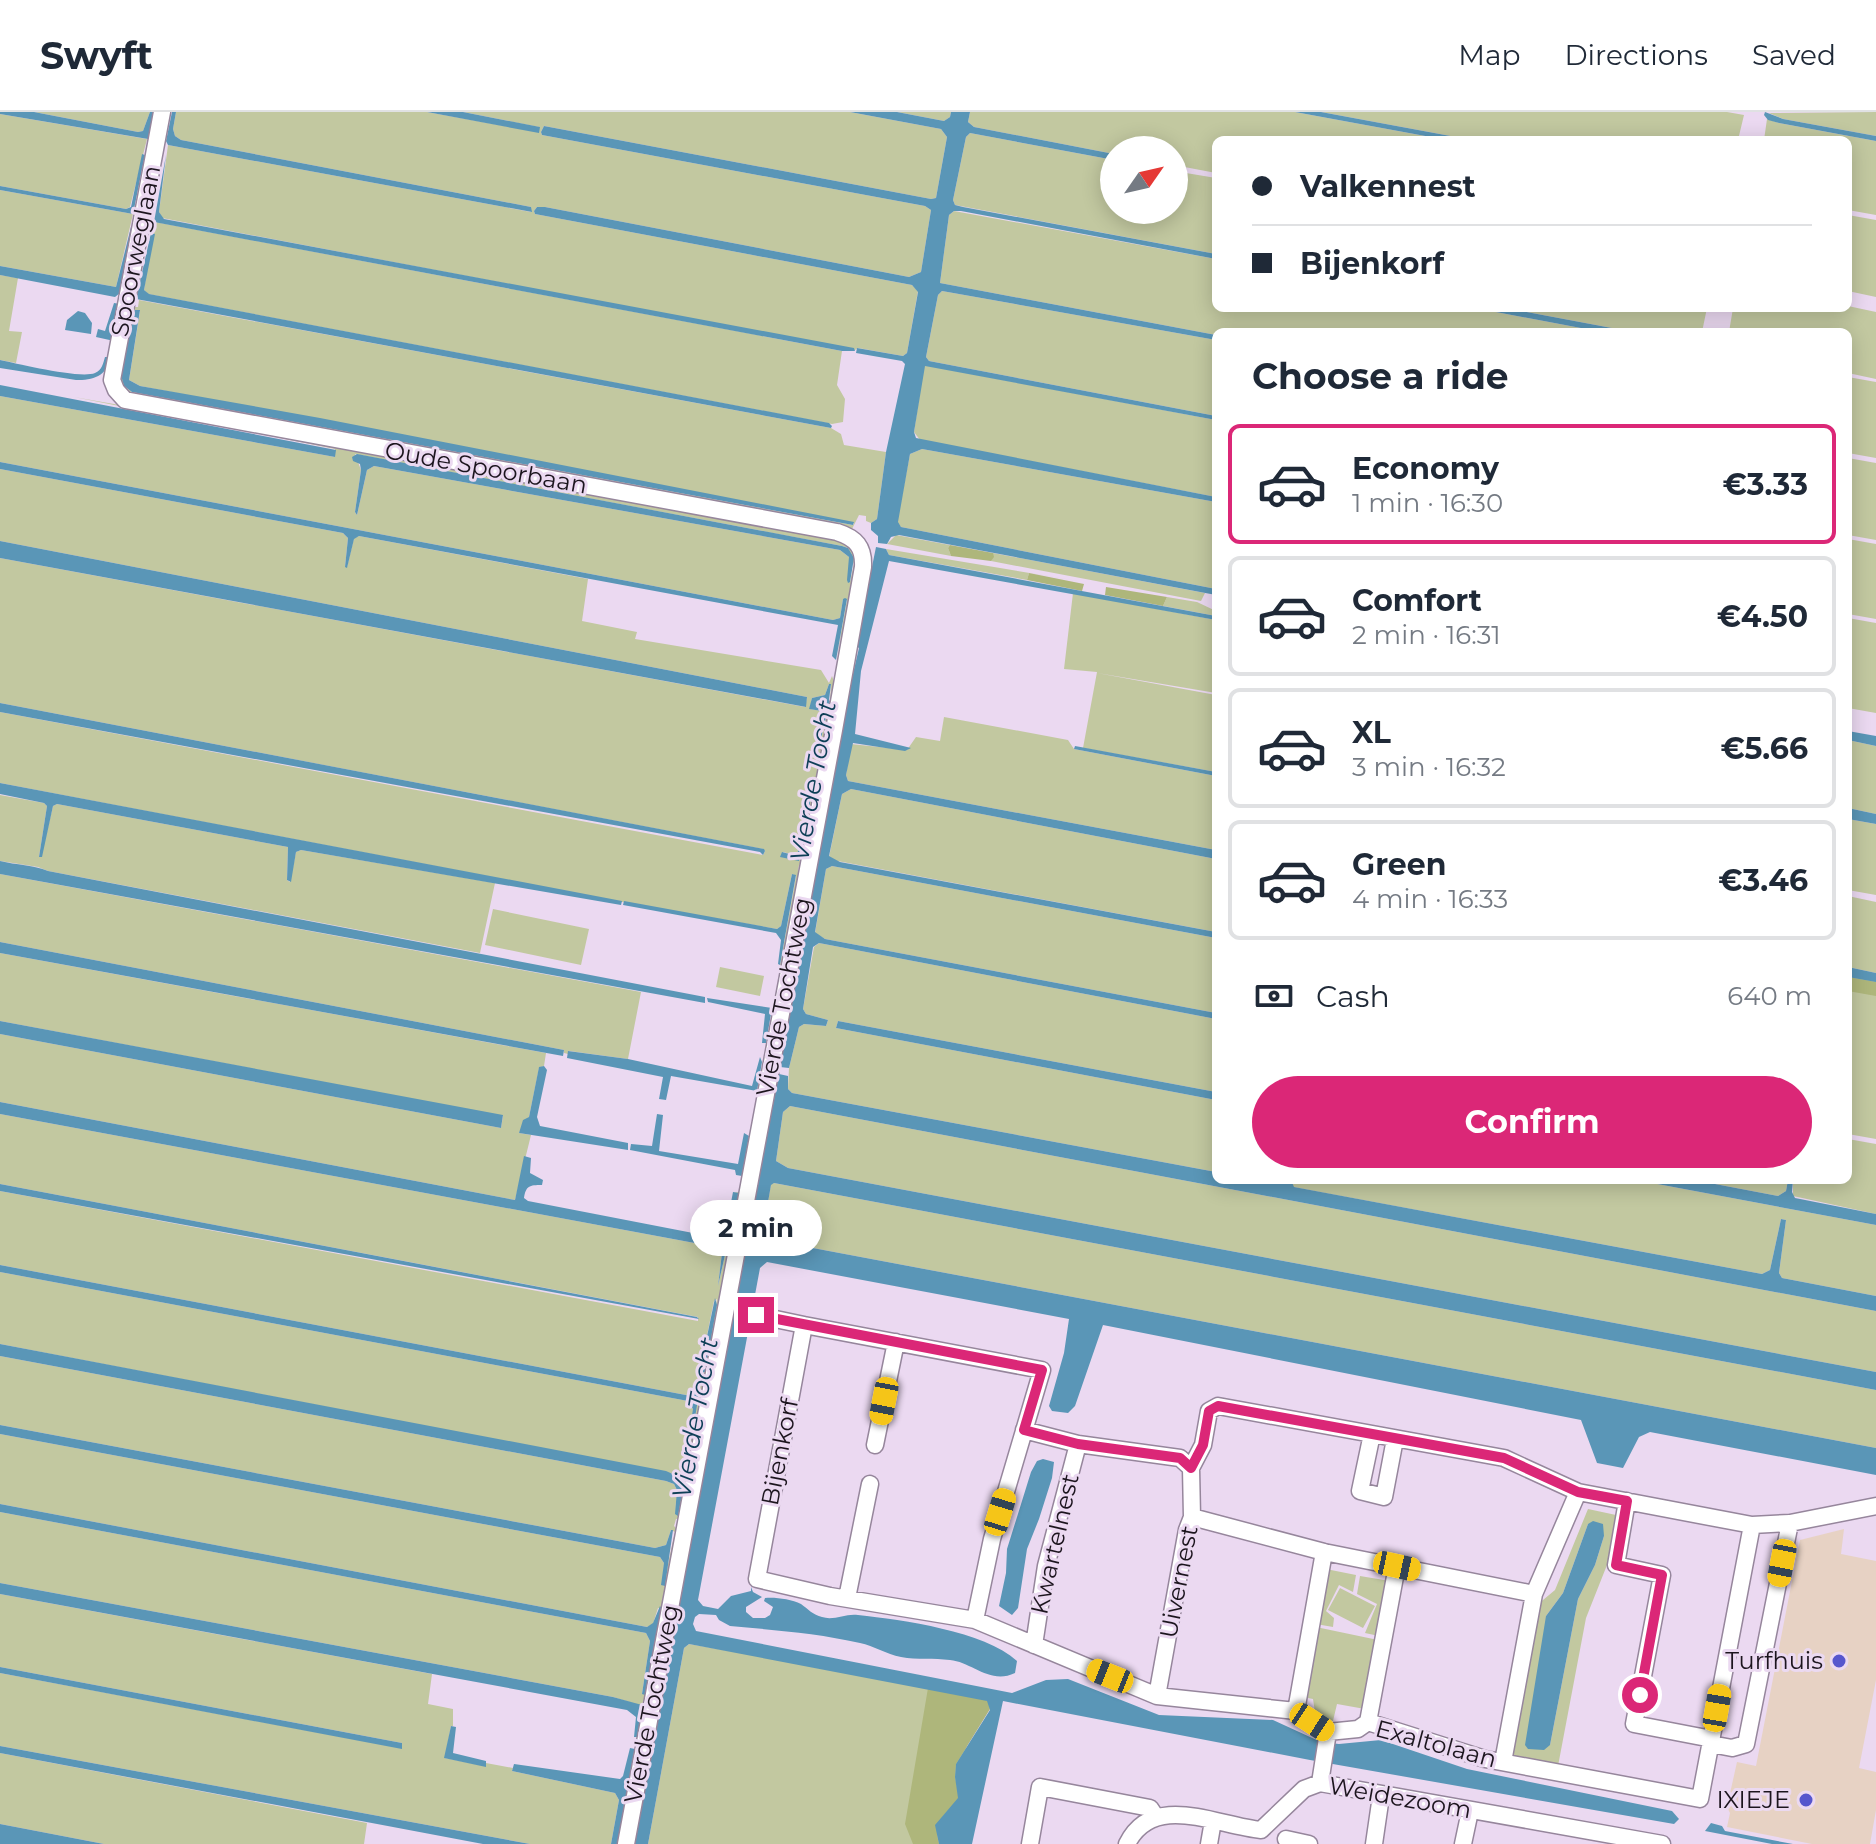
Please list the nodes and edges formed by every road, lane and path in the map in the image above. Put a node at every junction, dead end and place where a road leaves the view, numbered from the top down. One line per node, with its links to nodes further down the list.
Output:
1 (162, 112): 2 (street, Spoorweglaan)
2 (116, 390): 3 (street, Oude Spoorbaan)
3 (857, 543): 39 (street, Vierde Tochtweg)
4 (756, 1315): 5 (street)
5 (804, 1325): 6 (street); 23 (street, Bijenkorf)
6 (896, 1342): 7 (street); 11 (street)
7 (1024, 1430): 10 (street); 24 (street)
8 (1372, 1434): 9 (street); 9 (street); 12 (street)
9 (1395, 1439): 14 (street)
10 (1078, 1444): 12 (street); 25 (street, Kwartelnest)
11 (875, 1445)
12 (1191, 1468): 17 (street, Uivernest)
13 (870, 1484): 23 (street)
14 (1578, 1492): 15 (street); 22 (street)
15 (1627, 1501): 19 (street); 30 (street)
16 (1876, 1506): 18 (street)
17 (1192, 1517): 20 (street); 26 (street, Uivernest)
18 (1790, 1523): 19 (street); 30 (street)
19 (1752, 1525): 30 (street)
20 (1324, 1552): 21 (street); 27 (street)
21 (1397, 1566): 22 (street); 28 (street)
22 (1534, 1594): 31 (street)
23 (847, 1598): 24 (street)
24 (975, 1620): 25 (street)
25 (1034, 1645): 26 (street)
26 (1157, 1696): 27 (street)
27 (1296, 1711): 29 (street)
28 (1368, 1722): 29 (street, Exaltolaan); 31 (street, Exaltolaan)
29 (1327, 1736): 32 (street)
30 (1711, 1741): 31 (street, Exaltolaan)
31 (1503, 1762)
32 (1320, 1783): 33 (street, Weidezoom); 36 (street, Weidezoom)
33 (1381, 1796): 34 (street, Weidezoom); 44 (street)
34 (1470, 1811): 38 (street, Weidezoom); 45 (street)
35 (1156, 1817): 36 (street, Weidezoom); 40 (street, Weidezoom); 41 (street)
36 (1213, 1821): 42 (street)
37 (1286, 1839): 43 (street)
38 (1603, 1839): 46 (street, Weidezoom)
39 (626, 1844)
40 (1030, 1844)
41 (1127, 1844)
42 (1209, 1844)
43 (1309, 1844)
44 (1374, 1844)
45 (1463, 1844)
46 (1662, 1844)

